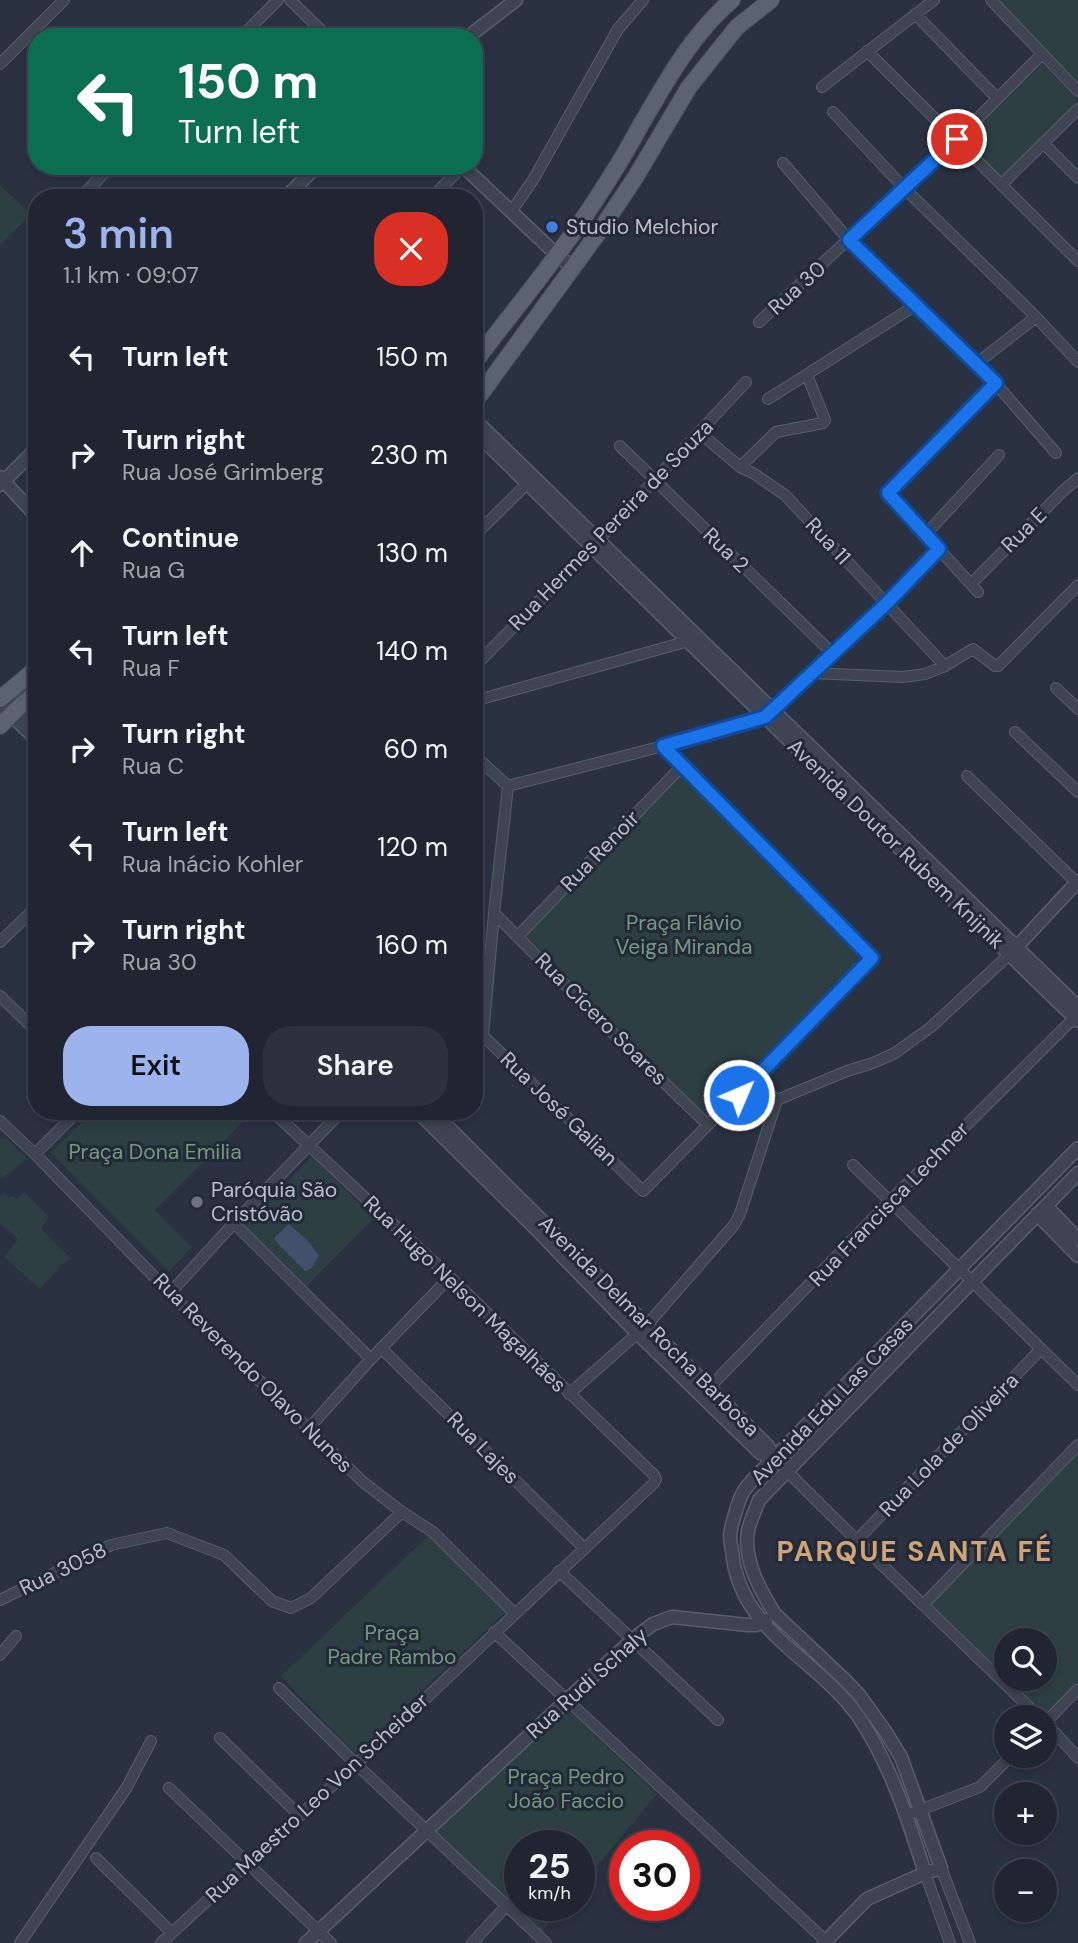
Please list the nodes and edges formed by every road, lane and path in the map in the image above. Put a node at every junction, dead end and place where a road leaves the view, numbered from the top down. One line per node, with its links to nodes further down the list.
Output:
1 (64, 0): 11 (street)
2 (278, 0): 12 (street)
3 (290, 0): 13 (street)
4 (516, 0): 14 (street)
5 (643, 0): 37 (street)
6 (771, 0): 41 (main road)
7 (933, 0): 10 (street)
8 (991, 0): 17 (street)
9 (721, 3): 39 (main road)
10 (915, 14): 16 (street); 21 (street)
11 (36, 28)
12 (250, 28)
13 (319, 28)
14 (480, 28)
15 (28, 36): 18 (street)
16 (867, 51): 19 (street); 24 (street)
17 (1042, 54): 20 (street); 21 (street, Rua 30)
18 (0, 64)
19 (822, 87)
20 (1078, 91)
21 (997, 98): 24 (street, Rua 30)
22 (1078, 109): 25 (street)
23 (833, 112): 33 (street)
24 (957, 139): 32 (street); 33 (street, Rua 30)
25 (1043, 143): 31 (street); 32 (street)
26 (783, 163): 38 (street)
27 (102, 175): 34 (street)
28 (308, 175): 35 (street)
29 (454, 175): 36 (street)
30 (472, 175): 37 (street)
31 (1078, 178)
32 (1002, 184): 40 (street)
33 (904, 188): 38 (street, Rua 30); 43 (street)
34 (89, 189)
35 (294, 189)
36 (440, 189)
37 (511, 212): 39 (street)
38 (849, 240): 42 (street); 44 (street, Rua 30)
39 (556, 255): 41 (street); 45 (main road)
40 (1078, 261)
41 (573, 268): 51 (main road)
42 (916, 305): 47 (street); 48 (street)
43 (1036, 317): 46 (street); 47 (street)
44 (759, 322)
45 (483, 351)
46 (1078, 362)
47 (976, 364): 50 (street)
48 (807, 375): 52 (street); 60 (street)
49 (746, 382): 54 (street, Rua Hermes Pereira de Souza)
50 (996, 383): 57 (street); 67 (street)
51 (483, 391)
52 (768, 399)
53 (483, 429): 64 (street, Avenida Doutor Rubem Knijnik)
54 (699, 432): 60 (street, Rua 11); 62 (street, Rua Hermes Pereira de Souza)
55 (483, 439): 64 (street, Avenida Doutor Rubem Knijnik)
56 (620, 446): 62 (street, Rua 2)
57 (1056, 453)
58 (28, 456): 63 (street)
59 (999, 456): 67 (street)
60 (740, 467): 73 (street, Rua 11)
61 (1078, 478): 70 (street, Rua E)
62 (654, 480): 68 (street, Rua Hermes Pereira de Souza); 75 (street, Rua 2)
63 (1, 481): 65 (street)
64 (531, 481): 66 (street); 68 (street, Avenida Doutor Rubem Knijnik)
65 (28, 508)
66 (483, 527)
67 (926, 534): 69 (street)
68 (595, 544): 74 (street, Avenida Doutor Rubem Knijnik); 76 (street, Rua Hermes Pereira de Souza)
69 (939, 549): 70 (street); 73 (street)
70 (971, 583): 72 (street)
71 (1078, 586): 77 (street)
72 (978, 592)
73 (886, 604): 75 (street); 77 (street, Rua 11)
74 (694, 640): 82 (street); 85 (street, Avenida Doutor Rubem Knijnik)
75 (832, 653): 78 (street)
76 (483, 658)
77 (945, 666): 78 (street)
78 (811, 673): 85 (street)
79 (28, 678): 83 (main road)
80 (1056, 688): 84 (street)
81 (28, 696): 83 (main road)
82 (483, 699)
83 (5, 705): 86 (street); 87 (street)
84 (1078, 709)
85 (769, 714): 89 (street); 100 (street, Avenida Doutor Rubem Knijnik)
86 (28, 720)
87 (28, 730)
88 (1015, 732): 94 (street)
89 (663, 746): 91 (street); 93 (street)
90 (483, 763): 93 (street)
91 (682, 766): 98 (street, Rua Renoir); 105 (street)
92 (967, 776): 95 (street)
93 (508, 786): 96 (street)
94 (1078, 792)
95 (1077, 882): 100 (street)
96 (494, 914): 98 (street, Rua Cícero Soares); 104 (street)
97 (28, 915): 99 (street)
98 (518, 936): 113 (street, Rua Cícero Soares)
99 (0, 942)
100 (1013, 950): 102 (street, Avenida Doutor Rubem Knijnik); 106 (street)
101 (0, 996): 103 (street)
102 (1077, 1015): 119 (street, Rua Francisca Lechner)
103 (28, 1023)
104 (483, 1036): 113 (street, Rua José Galian)
105 (754, 1080): 106 (street); 113 (street)
106 (778, 1100): 128 (street)
107 (69, 1120): 116 (street)
108 (281, 1120): 114 (street, Rua Hugo Nelson Magalhães)
109 (333, 1120): 114 (street)
110 (426, 1120): 128 (street, Avenida Delmar Rocha Barbosa)
111 (441, 1120): 128 (street, Avenida Delmar Rocha Barbosa)
112 (0, 1121): 116 (street, Rua Reverendo Olavo Nunes)
113 (708, 1125)
114 (308, 1146): 121 (street); 125 (street, Rua Hugo Nelson Magalhães)
115 (1078, 1148): 124 (street, Avenida Edu Las Casas)
116 (35, 1154): 127 (street, Rua Reverendo Olavo Nunes)
117 (853, 1165): 119 (street)
118 (1078, 1173): 120 (street, Avenida Edu Las Casas)
119 (890, 1202): 124 (street); 133 (street, Rua Francisca Lechner)
120 (1041, 1210): 122 (street); 123 (street); 126 (street, Avenida Edu Las Casas)
121 (234, 1223): 127 (street); 131 (street)
122 (1078, 1239)
123 (1078, 1256)
124 (959, 1269): 126 (street); 137 (street, Avenida Edu Las Casas)
125 (450, 1277): 129 (street); 134 (street, Rua Hugo Nelson Magalhães)
126 (971, 1282): 130 (street); 138 (street, Avenida Edu Las Casas)
127 (170, 1293): 135 (street, Rua Reverendo Olavo Nunes)
128 (642, 1329): 133 (street, Avenida Delmar Rocha Barbosa); 134 (street)
129 (381, 1348): 131 (street); 142 (street, Rua Lajes)
130 (1041, 1349): 132 (street); 141 (street, Rua Lola de Oliveira)
131 (371, 1359): 135 (street)
132 (1078, 1385)
133 (706, 1392): 137 (street, Avenida Delmar Rocha Barbosa)
134 (569, 1394): 139 (street, Rua Hugo Nelson Magalhães)
135 (309, 1428): 140 (street, Rua Reverendo Olavo Nunes)
136 (1078, 1445): 145 (street)
137 (774, 1458): 138 (street, Avenida Delmar Rocha Barbosa); 148 (street, Avenida Edu Las Casas)
138 (787, 1471): 141 (street); 147 (street, Avenida Edu Las Casas)
139 (656, 1479): 142 (street, Rua Maestro Leo Von Scheider)
140 (402, 1512): 144 (street, Rua 3058); 146 (street, Rua Reverendo Olavo Nunes)
141 (856, 1541): 145 (street)
142 (584, 1548): 143 (street, Rua Maestro Leo Von Scheider)
143 (559, 1571): 146 (street, Rua Maestro Leo Von Scheider); 151 (street)
144 (0, 1600)
145 (924, 1604): 156 (street)
146 (514, 1614): 149 (street, Rua Maestro Leo Von Scheider)
147 (775, 1614): 148 (street); 157 (street, Avenida Edu Las Casas)
148 (762, 1622): 151 (street, Rua Rudi Schaly); 159 (street, Avenida Edu Las Casas)
149 (494, 1632): 155 (street); 165 (street, Rua Maestro Leo Von Scheider)
150 (16, 1636): 152 (street)
151 (633, 1639): 155 (street, Rua Rudi Schaly); 160 (street)
152 (0, 1655)
153 (279, 1688): 165 (street)
154 (1078, 1689): 158 (street)
155 (567, 1700): 171 (street, Rua Rudi Schaly); 182 (street)
156 (1027, 1705)
157 (870, 1710): 159 (street); 168 (street, Avenida Edu Las Casas)
158 (1057, 1711)
159 (858, 1716): 170 (street, Avenida Edu Las Casas)
160 (718, 1720)
161 (1057, 1736): 164 (street)
162 (220, 1738): 169 (street)
163 (151, 1741): 181 (street)
164 (1078, 1758)
165 (356, 1764): 169 (street, Rua Maestro Leo Von Scheider); 171 (street)
166 (999, 1768): 168 (street)
167 (169, 1788): 173 (street)
168 (920, 1809): 170 (street); 174 (street, Avenida Edu Las Casas)
169 (299, 1815): 173 (street, Rua Maestro Leo Von Scheider)
170 (907, 1815): 175 (street, Avenida Edu Las Casas)
171 (427, 1830): 176 (street); 179 (street, Rua Rudi Schaly)
172 (96, 1858): 180 (street)
173 (247, 1863): 179 (street); 180 (street, Rua Maestro Leo Von Scheider)
174 (941, 1868): 175 (street); 189 (street, Avenida Edu Las Casas)
175 (925, 1873): 182 (street); 188 (street, Avenida Edu Las Casas)
176 (504, 1903)
177 (504, 1907): 186 (street)
178 (522, 1921): 187 (street)
179 (318, 1931): 184 (street, Rua Rudi Schaly); 185 (street)
180 (172, 1933): 183 (street, Rua Maestro Leo Von Scheider)
181 (25, 1941)
182 (826, 1942)
183 (161, 1943)
184 (306, 1943)
185 (331, 1943)
186 (472, 1943)
187 (545, 1943)
188 (950, 1943)
189 (970, 1943)

